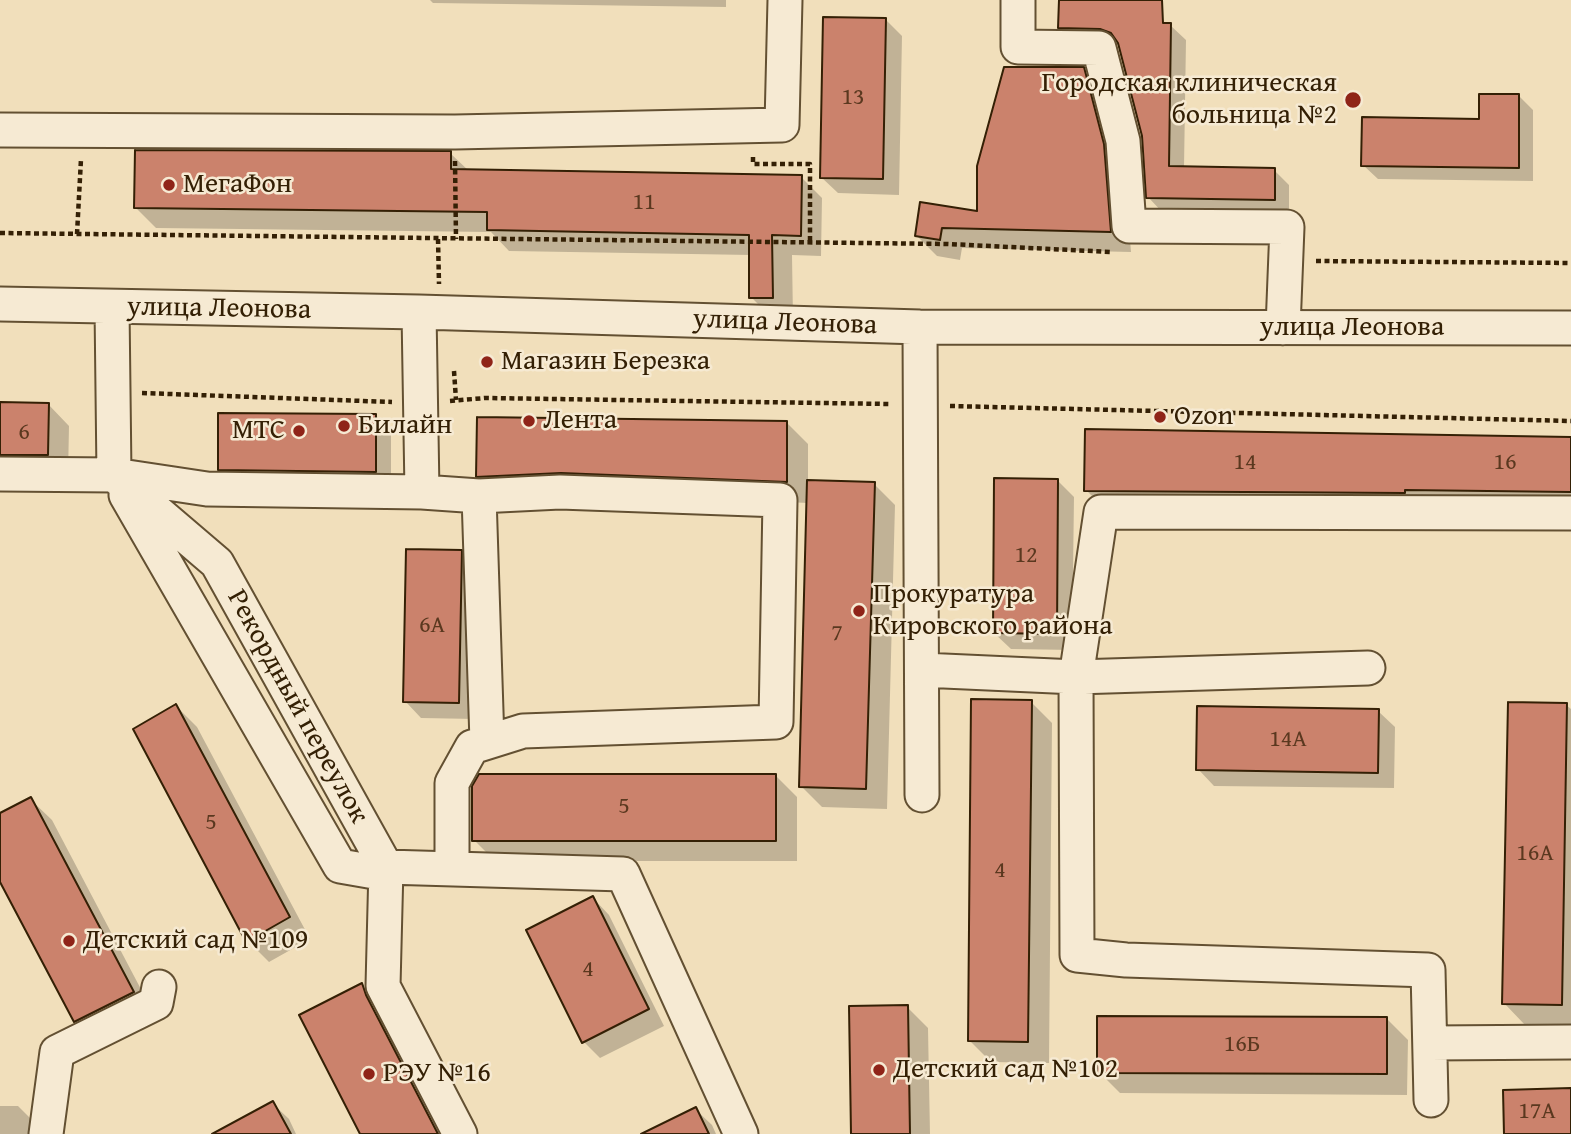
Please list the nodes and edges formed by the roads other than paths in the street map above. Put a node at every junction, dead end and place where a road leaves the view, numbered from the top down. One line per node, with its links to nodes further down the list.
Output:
1 (786, 0): 3 (street)
2 (1018, 0): 8 (street)
3 (0, 130)
4 (0, 304): 5 (street, улица Леонова)
5 (112, 307): 6 (street, улица Леонова); 11 (street)
6 (419, 312): 7 (street, улица Леонова); 12 (street)
7 (920, 327): 8 (street, улица Леонова); 18 (street)
8 (1283, 328): 9 (street, улица Леонова)
9 (1571, 328)
10 (0, 474): 11 (street)
11 (114, 475): 12 (street); 15 (street, Рекордный переулок); 16 (street)
12 (422, 492): 13 (street)
13 (479, 496): 20 (street); 20 (street)
14 (1571, 513): 19 (street)
15 (218, 563): 16 (street); 23 (street, Рекордный переулок)
16 (205, 636): 23 (street)
17 (1368, 668): 19 (street)
18 (922, 670): 19 (street); 21 (street)
19 (1076, 677): 26 (street)
20 (487, 742): 22 (street)
21 (922, 795)
22 (452, 869): 23 (street); 30 (street)
23 (386, 871): 29 (street)
24 (159, 988): 28 (street)
25 (1571, 1042): 26 (street)
26 (1430, 1043): 27 (street)
27 (1431, 1100)
28 (46, 1134)
29 (460, 1134)
30 (741, 1134)

